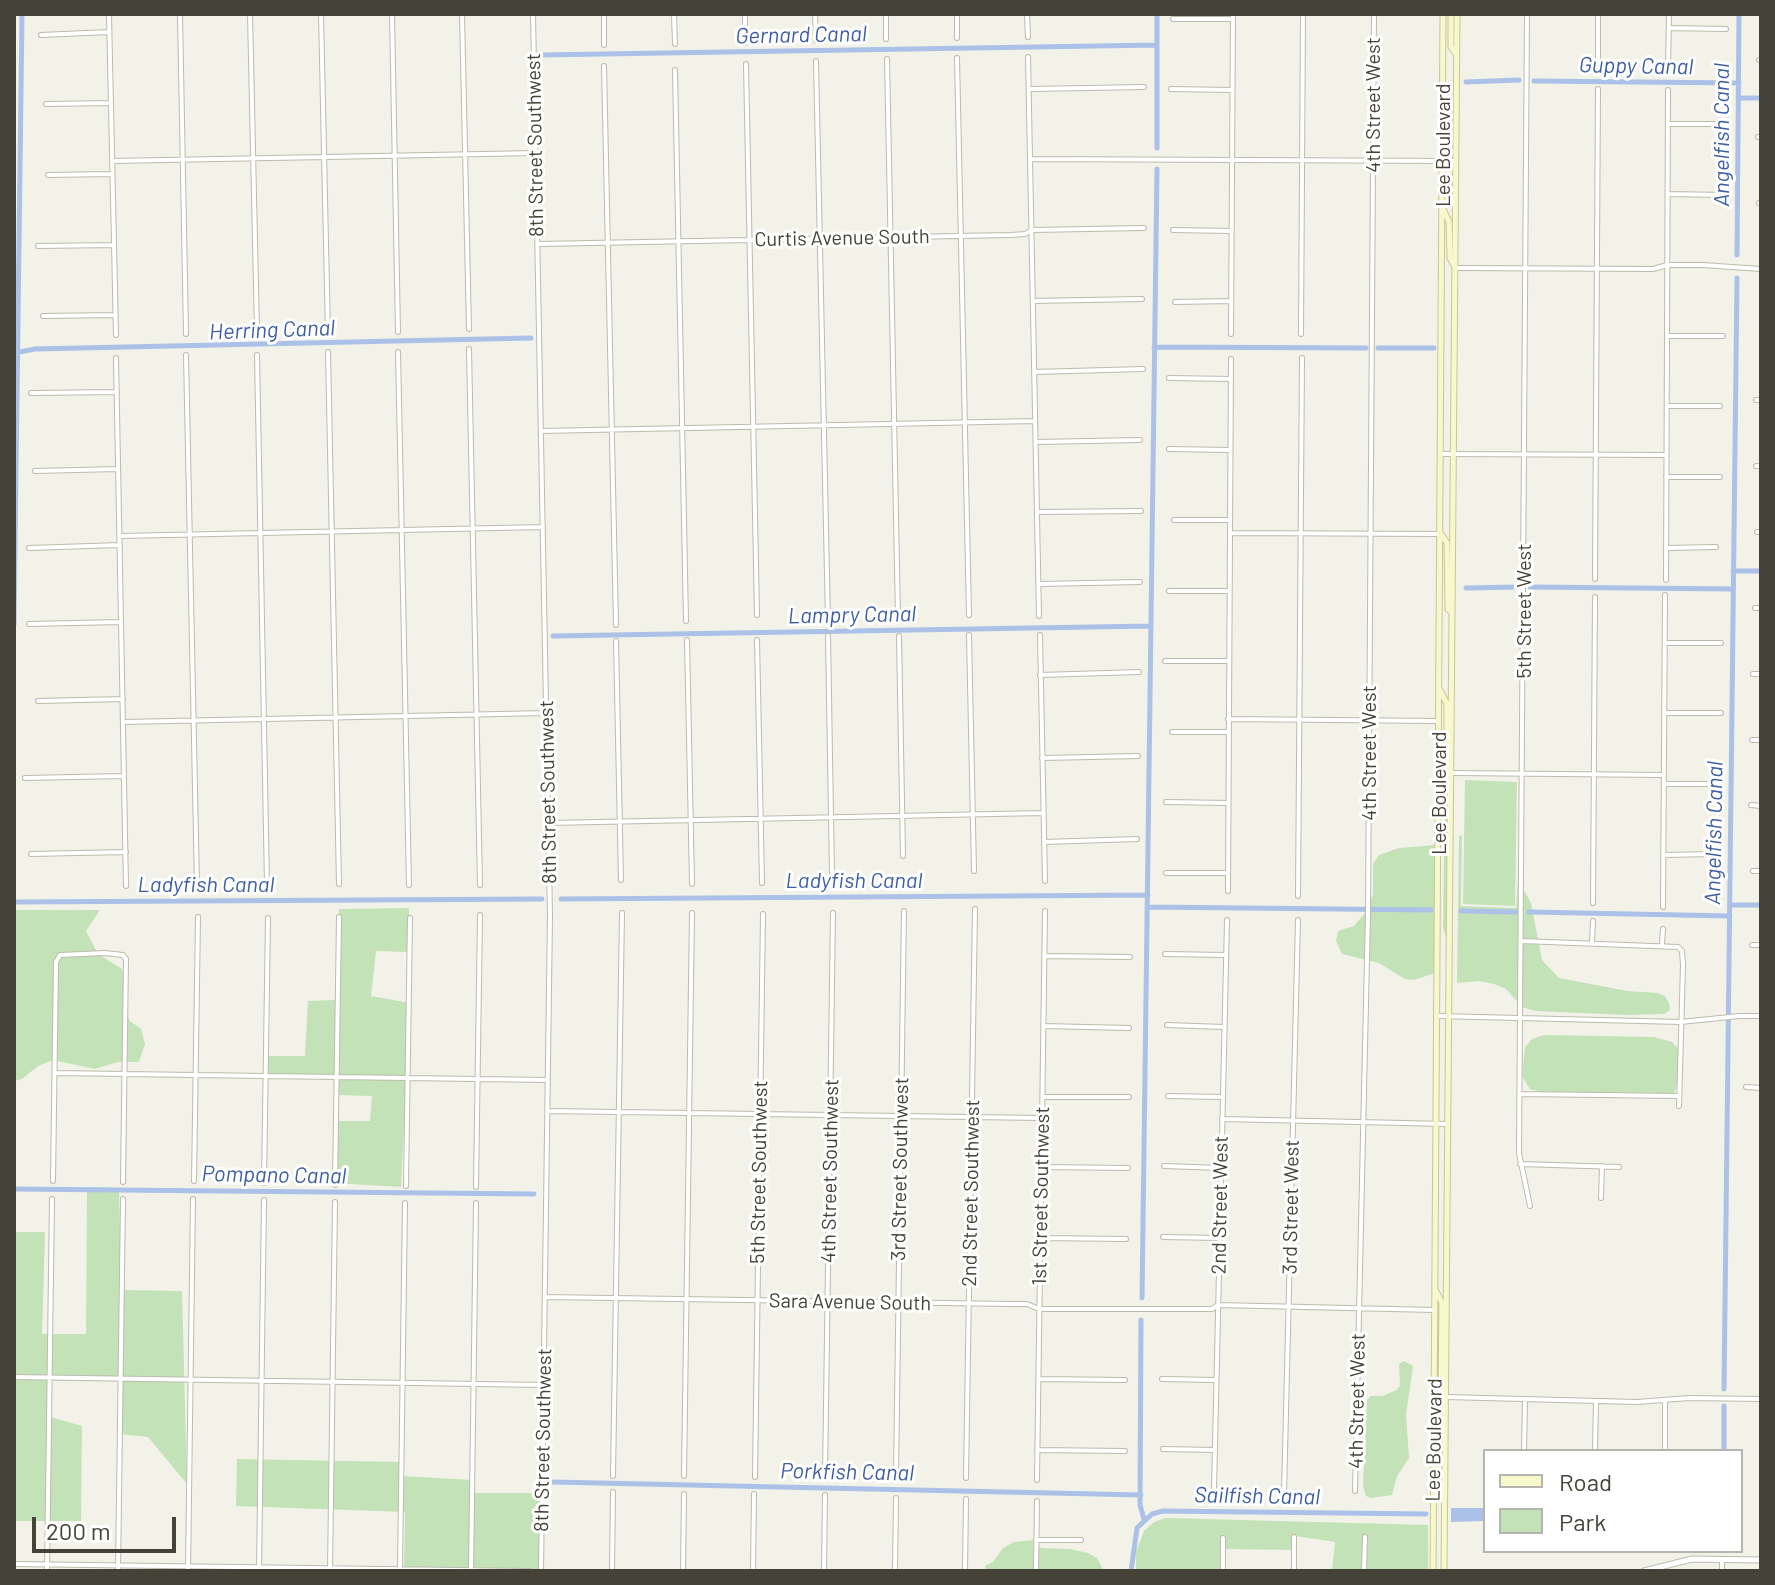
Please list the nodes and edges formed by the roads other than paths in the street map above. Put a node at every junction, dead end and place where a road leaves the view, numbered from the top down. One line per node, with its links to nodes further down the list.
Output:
1 (109, 14): 26 (street)
2 (180, 14): 60 (street)
3 (250, 14): 58 (street)
4 (321, 14): 57 (street)
5 (392, 14): 56 (street)
6 (462, 14): 55 (street)
7 (533, 14): 54 (street, 8th Street Southwest)
8 (604, 14): 34 (street)
9 (674, 14): 33 (street)
10 (745, 14): 32 (street)
11 (815, 14): 31 (street)
12 (886, 14): 30 (street)
13 (957, 14): 29 (street)
14 (1027, 14): 28 (street)
15 (1303, 14): 63 (street)
16 (1374, 14): 65 (street, 4th Street West)
17 (1443, 14): 66 (main road, Lee Boulevard)
18 (1454, 14): 64 (main road, Lee Boulevard)
19 (1527, 14): 87 (street, 5th Street West)
20 (1598, 14): 42 (street)
21 (1669, 14): 24 (street)
22 (1233, 16): 23 (street); 48 (street)
23 (1173, 19)
24 (1669, 28): 25 (street); 43 (street)
25 (1726, 29)
26 (109, 32): 27 (street); 50 (street)
27 (41, 35)
28 (1028, 37)
29 (957, 38)
30 (886, 39)
31 (816, 41)
32 (745, 43)
33 (675, 44)
34 (604, 45)
35 (1028, 57): 45 (street)
36 (957, 58): 76 (street)
37 (887, 59): 77 (street)
38 (816, 61): 78 (street)
39 (746, 64): 79 (street)
40 (604, 66): 81 (street)
41 (675, 70): 80 (street)
42 (1598, 71)
43 (1668, 72)
44 (1144, 87): 45 (street)
45 (1029, 89): 59 (street)
46 (1171, 89): 48 (street)
47 (1598, 89): 88 (street)
48 (1232, 90): 61 (street)
49 (1668, 90): 52 (street)
50 (111, 103): 51 (street); 62 (street)
51 (46, 104)
52 (1668, 124): 53 (street); 69 (street)
53 (1725, 124)
54 (536, 153): 55 (street); 82 (street, 8th Street Southwest)
55 (465, 154): 56 (street); 96 (street)
56 (394, 155): 57 (street); 98 (street)
57 (324, 157): 58 (street); 100 (street)
58 (253, 158): 60 (street); 97 (street)
59 (1030, 159): 61 (street); 73 (street)
60 (183, 160): 62 (street); 99 (street)
61 (1232, 160): 63 (street); 75 (street)
62 (112, 161): 67 (street)
63 (1303, 161): 65 (street); 102 (street)
64 (1456, 161): 66 (street); 86 (main road, Lee Boulevard)
65 (1373, 162): 66 (street); 155 (street, 4th Street West)
66 (1443, 162): 71 (main road, Lee Boulevard)
67 (112, 174): 68 (street); 83 (street)
68 (48, 175)
69 (1668, 194): 70 (street); 85 (street)
70 (1725, 195)
71 (1443, 208): 86 (main road); 135 (main road, Lee Boulevard)
72 (1144, 228): 73 (street, Curtis Avenue South)
73 (1032, 230): 76 (street, Curtis Avenue South); 91 (street)
74 (1173, 230): 75 (street)
75 (1231, 231): 92 (street)
76 (961, 236): 77 (street, Curtis Avenue South); 123 (street)
77 (890, 238): 78 (street, Curtis Avenue South); 124 (street)
78 (820, 239): 79 (street, Curtis Avenue South); 125 (street)
79 (749, 240): 80 (street, Curtis Avenue South); 126 (street)
80 (679, 242): 81 (street, Curtis Avenue South); 127 (street)
81 (608, 243): 82 (street, Curtis Avenue South); 128 (street)
82 (538, 244): 129 (street, 8th Street Southwest)
83 (114, 245): 84 (street); 94 (street)
84 (38, 246)
85 (1667, 265): 88 (street); 89 (street); 104 (street)
86 (1455, 268): 87 (street); 134 (main road, Lee Boulevard)
87 (1526, 268): 88 (street); 136 (street, 5th Street West)
88 (1597, 268): 137 (street)
89 (1761, 269)
90 (1142, 299): 91 (street)
91 (1033, 301): 115 (street)
92 (1231, 301): 93 (street); 101 (street)
93 (1175, 302)
94 (115, 315): 95 (street); 103 (street)
95 (43, 316)
96 (469, 329)
97 (257, 330)
98 (398, 332)
99 (186, 334)
100 (328, 334)
101 (1231, 334)
102 (1301, 334)
103 (116, 335)
104 (1667, 336): 105 (street); 120 (street)
105 (1723, 336)
106 (469, 349): 148 (street)
107 (328, 352): 150 (street)
108 (398, 352): 149 (street)
109 (186, 355): 153 (street)
110 (257, 355): 151 (street)
111 (116, 358): 118 (street)
112 (1302, 358): 154 (street)
113 (1231, 359): 117 (street)
114 (1143, 369): 115 (street)
115 (1034, 372): 122 (street)
116 (1169, 378): 117 (street)
117 (1231, 379): 133 (street)
118 (117, 392): 119 (street); 139 (street)
119 (31, 393)
120 (1667, 406): 121 (street); 138 (street)
121 (1720, 406)
122 (1036, 421): 123 (street); 131 (street)
123 (965, 422): 124 (street); 172 (street)
124 (894, 423): 125 (street); 174 (street)
125 (824, 425): 126 (street); 176 (street)
126 (753, 427): 127 (street); 171 (street)
127 (682, 428): 128 (street); 175 (street)
128 (612, 429): 129 (street); 179 (street)
129 (541, 431): 147 (street, 8th Street Southwest)
130 (1140, 440): 131 (street)
131 (1036, 442): 144 (street)
132 (1169, 449): 133 (street)
133 (1230, 450): 146 (street)
134 (1454, 453): 135 (street); 136 (street); 170 (main road, Lee Boulevard)
135 (1441, 454): 156 (main road, Lee Boulevard)
136 (1525, 454): 137 (street); 218 (street, 5th Street West)
137 (1596, 455): 138 (street); 162 (street)
138 (1666, 455): 141 (street)
139 (118, 469): 140 (street); 157 (street)
140 (35, 471)
141 (1666, 477): 142 (street); 161 (street)
142 (1720, 477)
143 (1141, 511): 144 (street)
144 (1037, 512): 165 (street)
145 (1174, 520): 146 (street)
146 (1230, 520): 152 (street)
147 (543, 527): 148 (street); 198 (street, 8th Street Southwest)
148 (473, 528): 149 (street); 201 (street)
149 (402, 530): 150 (street); 202 (street)
150 (332, 531): 151 (street); 203 (street)
151 (261, 533): 153 (street); 204 (street)
152 (1230, 533): 154 (street); 167 (street)
153 (190, 534): 157 (street); 208 (street)
154 (1300, 534): 155 (street); 206 (street)
155 (1371, 534): 156 (street); 207 (street, 4th Street West)
156 (1441, 534): 170 (main road); 195 (main road, Lee Boulevard)
157 (120, 536): 158 (street)
158 (120, 545): 160 (street); 177 (street)
159 (1716, 547): 161 (street)
160 (29, 548)
161 (1666, 548): 163 (street)
162 (1595, 579)
163 (1666, 580)
164 (1140, 582): 165 (street)
165 (1039, 584): 173 (street)
166 (1169, 591): 167 (street)
167 (1229, 591): 190 (street)
168 (1665, 595): 187 (street)
169 (1595, 597): 219 (street)
170 (1453, 614): 217 (main road, Lee Boulevard)
171 (757, 615)
172 (969, 615)
173 (1039, 616)
174 (898, 617)
175 (686, 621)
176 (828, 621)
177 (121, 622): 178 (street); 196 (street)
178 (29, 624)
179 (616, 625)
180 (969, 635): 230 (street)
181 (1040, 635): 194 (street)
182 (828, 636): 232 (street)
183 (899, 636): 231 (street)
184 (687, 640): 234 (street)
185 (757, 640): 233 (street)
186 (616, 641): 235 (street)
187 (1665, 643): 188 (street); 199 (street)
188 (1721, 643)
189 (1165, 661): 190 (street)
190 (1229, 661): 205 (street)
191 (1139, 672): 194 (street)
192 (1753, 674): 193 (street)
193 (1761, 674)
194 (1040, 675): 216 (street)
195 (1439, 690): 209 (main road, Lee Boulevard); 217 (main road)
196 (123, 699): 197 (street); 210 (street)
197 (38, 701)
198 (547, 713): 201 (street); 236 (street, 8th Street Southwest)
199 (1665, 713): 200 (street); 220 (street)
200 (1721, 713)
201 (476, 715): 202 (street); 258 (street)
202 (406, 716): 203 (street); 257 (street)
203 (335, 718): 204 (street); 254 (street)
204 (264, 719): 208 (street); 253 (street)
205 (1228, 719): 206 (street); 212 (street)
206 (1299, 719): 207 (street); 261 (street)
207 (1370, 720): 209 (street); 325 (street, 4th Street West)
208 (194, 721): 210 (street); 256 (street)
209 (1439, 721): 289 (main road, Lee Boulevard)
210 (124, 722): 221 (street)
211 (1172, 732): 212 (street)
212 (1228, 732): 226 (street)
213 (1752, 740): 214 (street)
214 (1761, 740)
215 (1138, 756): 216 (street)
216 (1042, 758): 229 (street)
217 (1452, 773): 218 (street); 291 (main road, Lee Boulevard)
218 (1523, 774): 219 (street); 280 (street, 5th Street West)
219 (1594, 775): 220 (street); 262 (street)
220 (1664, 775): 223 (street)
221 (124, 776): 222 (street); 239 (street)
222 (25, 778)
223 (1664, 784): 224 (street); 242 (street)
224 (1720, 784)
225 (1166, 802): 226 (street)
226 (1228, 803): 248 (street)
227 (1751, 805): 228 (street)
228 (1761, 806)
229 (1043, 813): 230 (street); 238 (street)
230 (973, 814): 231 (street); 244 (street)
231 (902, 816): 232 (street); 243 (street)
232 (831, 817): 233 (street); 249 (street)
233 (761, 818): 234 (street); 252 (street)
234 (690, 820): 235 (street); 255 (street)
235 (620, 822): 236 (street); 250 (street)
236 (549, 823): 305 (street, 8th Street Southwest)
237 (1137, 839): 238 (street)
238 (1044, 842): 251 (street)
239 (126, 852): 240 (street); 259 (street)
240 (31, 854)
241 (1715, 854): 242 (street)
242 (1664, 855): 263 (street)
243 (903, 856)
244 (974, 871)
245 (1753, 871): 246 (street)
246 (1761, 871)
247 (1166, 873): 248 (street)
248 (1227, 873): 260 (street)
249 (832, 874)
250 (621, 880)
251 (1045, 881)
252 (762, 883)
253 (267, 884)
254 (339, 884)
255 (692, 884)
256 (197, 885)
257 (409, 885)
258 (480, 885)
259 (126, 886)
260 (1228, 891)
261 (1298, 896)
262 (1593, 903)
263 (1663, 907)
264 (975, 909): 321 (street, 2nd Street Southwest)
265 (904, 911): 320 (street, 3rd Street Southwest)
266 (1045, 911): 287 (street, 1st Street Southwest)
267 (622, 913): 316 (street)
268 (692, 913): 317 (street)
269 (833, 913): 319 (street, 4th Street Southwest)
270 (763, 914): 318 (street, 5th Street Southwest)
271 (480, 915): 304 (street)
272 (198, 917): 300 (street)
273 (339, 917): 302 (street)
274 (268, 918): 301 (street)
275 (410, 918): 303 (street)
276 (1227, 920): 286 (street, 2nd Street West)
277 (1298, 920): 324 (street, 3rd Street West)
278 (1593, 921): 281 (street)
279 (1663, 929): 282 (street)
280 (1522, 941): 281 (street); 292 (street, 5th Street West)
281 (1592, 943): 282 (street)
282 (1662, 944): 293 (street)
283 (1752, 945): 284 (street)
284 (1761, 945)
285 (1165, 954): 286 (street)
286 (1226, 955): 296 (street, 2nd Street West)
287 (1045, 956): 288 (street); 295 (street, 1st Street Southwest)
288 (1130, 957)
289 (1438, 1016): 291 (street); 326 (main road, Lee Boulevard)
290 (1761, 1016): 293 (street)
291 (1450, 1017): 292 (street); 327 (main road, Lee Boulevard)
292 (1520, 1018): 293 (street); 308 (street, 5th Street West)
293 (1681, 1022): 310 (street)
294 (1167, 1025): 296 (street)
295 (1044, 1026): 297 (street); 311 (street, 1st Street Southwest)
296 (1224, 1027): 313 (street, 2nd Street West)
297 (1129, 1028)
298 (54, 1073): 299 (street); 299 (street); 335 (street)
299 (125, 1074): 300 (street); 337 (street)
300 (195, 1075): 301 (street); 336 (street)
301 (266, 1076): 302 (street); 338 (street)
302 (337, 1077): 303 (street); 339 (street)
303 (407, 1078): 304 (street); 340 (street)
304 (478, 1079): 305 (street); 341 (street)
305 (548, 1080): 315 (street, 8th Street Southwest)
306 (1746, 1087): 307 (street)
307 (1761, 1088)
308 (1520, 1094): 310 (street); 328 (street, 5th Street West)
309 (1168, 1096): 313 (street)
310 (1679, 1096): 314 (street)
311 (1043, 1097): 312 (street); 322 (street, 1st Street Southwest)
312 (1129, 1097)
313 (1223, 1097): 323 (street, 2nd Street West)
314 (1679, 1106)
315 (548, 1111): 316 (street); 356 (street, 8th Street Southwest)
316 (619, 1112): 317 (street); 357 (street)
317 (689, 1113): 318 (street); 358 (street)
318 (760, 1114): 319 (street); 359 (street, 5th Street Southwest)
319 (831, 1115): 320 (street); 360 (street, 4th Street Southwest)
320 (901, 1116): 321 (street); 361 (street, 3rd Street Southwest)
321 (972, 1117): 322 (street); 362 (street, 2nd Street Southwest)
322 (1042, 1118): 331 (street, 1st Street Southwest)
323 (1222, 1119): 324 (street); 334 (street, 2nd Street West)
324 (1293, 1120): 325 (street); 364 (street, 3rd Street West)
325 (1364, 1122): 326 (street); 365 (street, 4th Street West)
326 (1437, 1123): 327 (street); 355 (main road, Lee Boulevard)
327 (1449, 1124): 381 (main road, Lee Boulevard)
328 (1520, 1164): 330 (street); 350 (street, 5th Street West)
329 (1164, 1166): 334 (street)
330 (1602, 1166): 332 (street); 342 (street)
331 (1042, 1167): 333 (street); 352 (street, 1st Street Southwest)
332 (1619, 1167)
333 (1128, 1168)
334 (1221, 1168): 353 (street, 2nd Street West)
335 (53, 1181)
336 (194, 1181)
337 (123, 1182)
338 (264, 1183)
339 (335, 1185)
340 (406, 1186)
341 (476, 1187)
342 (1601, 1198)
343 (52, 1199): 369 (street)
344 (123, 1199): 370 (street)
345 (193, 1199): 373 (street)
346 (264, 1200): 376 (street)
347 (335, 1202): 377 (street)
348 (405, 1203): 378 (street)
349 (476, 1203): 379 (street)
350 (1530, 1206)
351 (1163, 1237): 353 (street)
352 (1040, 1238): 354 (street); 366 (street, 1st Street Southwest)
353 (1220, 1238): 363 (street, 2nd Street West)
354 (1126, 1239)
355 (1436, 1290): 367 (main road, Lee Boulevard); 381 (main road)
356 (545, 1297): 357 (street, Sara Avenue South); 380 (street, 8th Street Southwest)
357 (616, 1298): 358 (street, Sara Avenue South); 394 (street)
358 (686, 1299): 359 (street, Sara Avenue South); 395 (street)
359 (757, 1300): 360 (street, Sara Avenue South); 396 (street, 5th Street Southwest)
360 (828, 1301): 361 (street, Sara Avenue South); 397 (street, 4th Street Southwest)
361 (899, 1302): 362 (street, Sara Avenue South); 393 (street, 3rd Street Southwest)
362 (969, 1303): 366 (street, Sara Avenue South); 398 (street, 2nd Street Southwest)
363 (1218, 1305): 364 (street, Sara Avenue South); 366 (street, Sara Avenue South); 375 (street, 2nd Street West)
364 (1289, 1306): 365 (street, Sara Avenue South); 405 (street, 3rd Street West)
365 (1359, 1308): 367 (street, Sara Avenue South); 401 (street, 4th Street West)
366 (1039, 1309): 371 (street, 1st Street Southwest)
367 (1435, 1310): 439 (main road, Lee Boulevard)
368 (14, 1377): 369 (street)
369 (50, 1377): 370 (street); 418 (street)
370 (120, 1378): 373 (street); 419 (street)
371 (1039, 1379): 374 (street); 390 (street, 1st Street Southwest)
372 (1162, 1379): 375 (street)
373 (191, 1380): 376 (street); 420 (street)
374 (1125, 1380)
375 (1216, 1380): 391 (street, 2nd Street West)
376 (262, 1381): 377 (street); 421 (street)
377 (332, 1381): 378 (street); 422 (street)
378 (403, 1383): 379 (street); 423 (street)
379 (473, 1384): 380 (street); 426 (street)
380 (544, 1385): 428 (street, 8th Street Southwest)
381 (1446, 1397): 382 (street); 440 (main road, Lee Boulevard)
382 (1525, 1399): 385 (street); 387 (street)
383 (1761, 1399): 384 (street)
384 (1665, 1401): 385 (street); 389 (street)
385 (1596, 1402): 388 (street)
386 (1163, 1449): 391 (street)
387 (1524, 1449)
388 (1595, 1449)
389 (1665, 1449)
390 (1037, 1450): 392 (street); 399 (street, 1st Street Southwest)
391 (1215, 1450): 400 (street, 2nd Street West)
392 (1125, 1451)
393 (896, 1474)
394 (613, 1476)
395 (684, 1476)
396 (755, 1477)
397 (825, 1477)
398 (966, 1478)
399 (1037, 1480)
400 (1214, 1490)
401 (1355, 1491)
402 (613, 1492): 429 (street)
403 (684, 1494): 430 (street)
404 (754, 1494): 431 (street)
405 (1284, 1494)
406 (825, 1495): 432 (street)
407 (896, 1498): 433 (street)
408 (966, 1499): 434 (street)
409 (1037, 1501): 413 (street)
410 (1294, 1537): 437 (street)
411 (1365, 1537): 438 (street)
412 (1223, 1538): 436 (street)
413 (1036, 1540): 414 (street); 435 (street)
414 (1081, 1540)
415 (1722, 1559): 416 (street); 424 (street); 442 (street)
416 (1761, 1560)
417 (15, 1564): 418 (street)
418 (47, 1564): 419 (street); 425 (street)
419 (118, 1568): 420 (street)
420 (188, 1569): 421 (street)
421 (259, 1569): 422 (street)
422 (330, 1570): 423 (street)
423 (400, 1570): 426 (street)
424 (1651, 1570): 441 (street)
425 (47, 1571)
426 (471, 1571): 427 (street)
427 (529, 1571)
428 (541, 1571)
429 (612, 1571)
430 (683, 1571)
431 (753, 1571)
432 (824, 1571)
433 (895, 1571)
434 (965, 1571)
435 (1036, 1571)
436 (1223, 1571)
437 (1294, 1571)
438 (1364, 1571)
439 (1433, 1571)
440 (1444, 1571)
441 (1644, 1571)
442 (1722, 1571)

